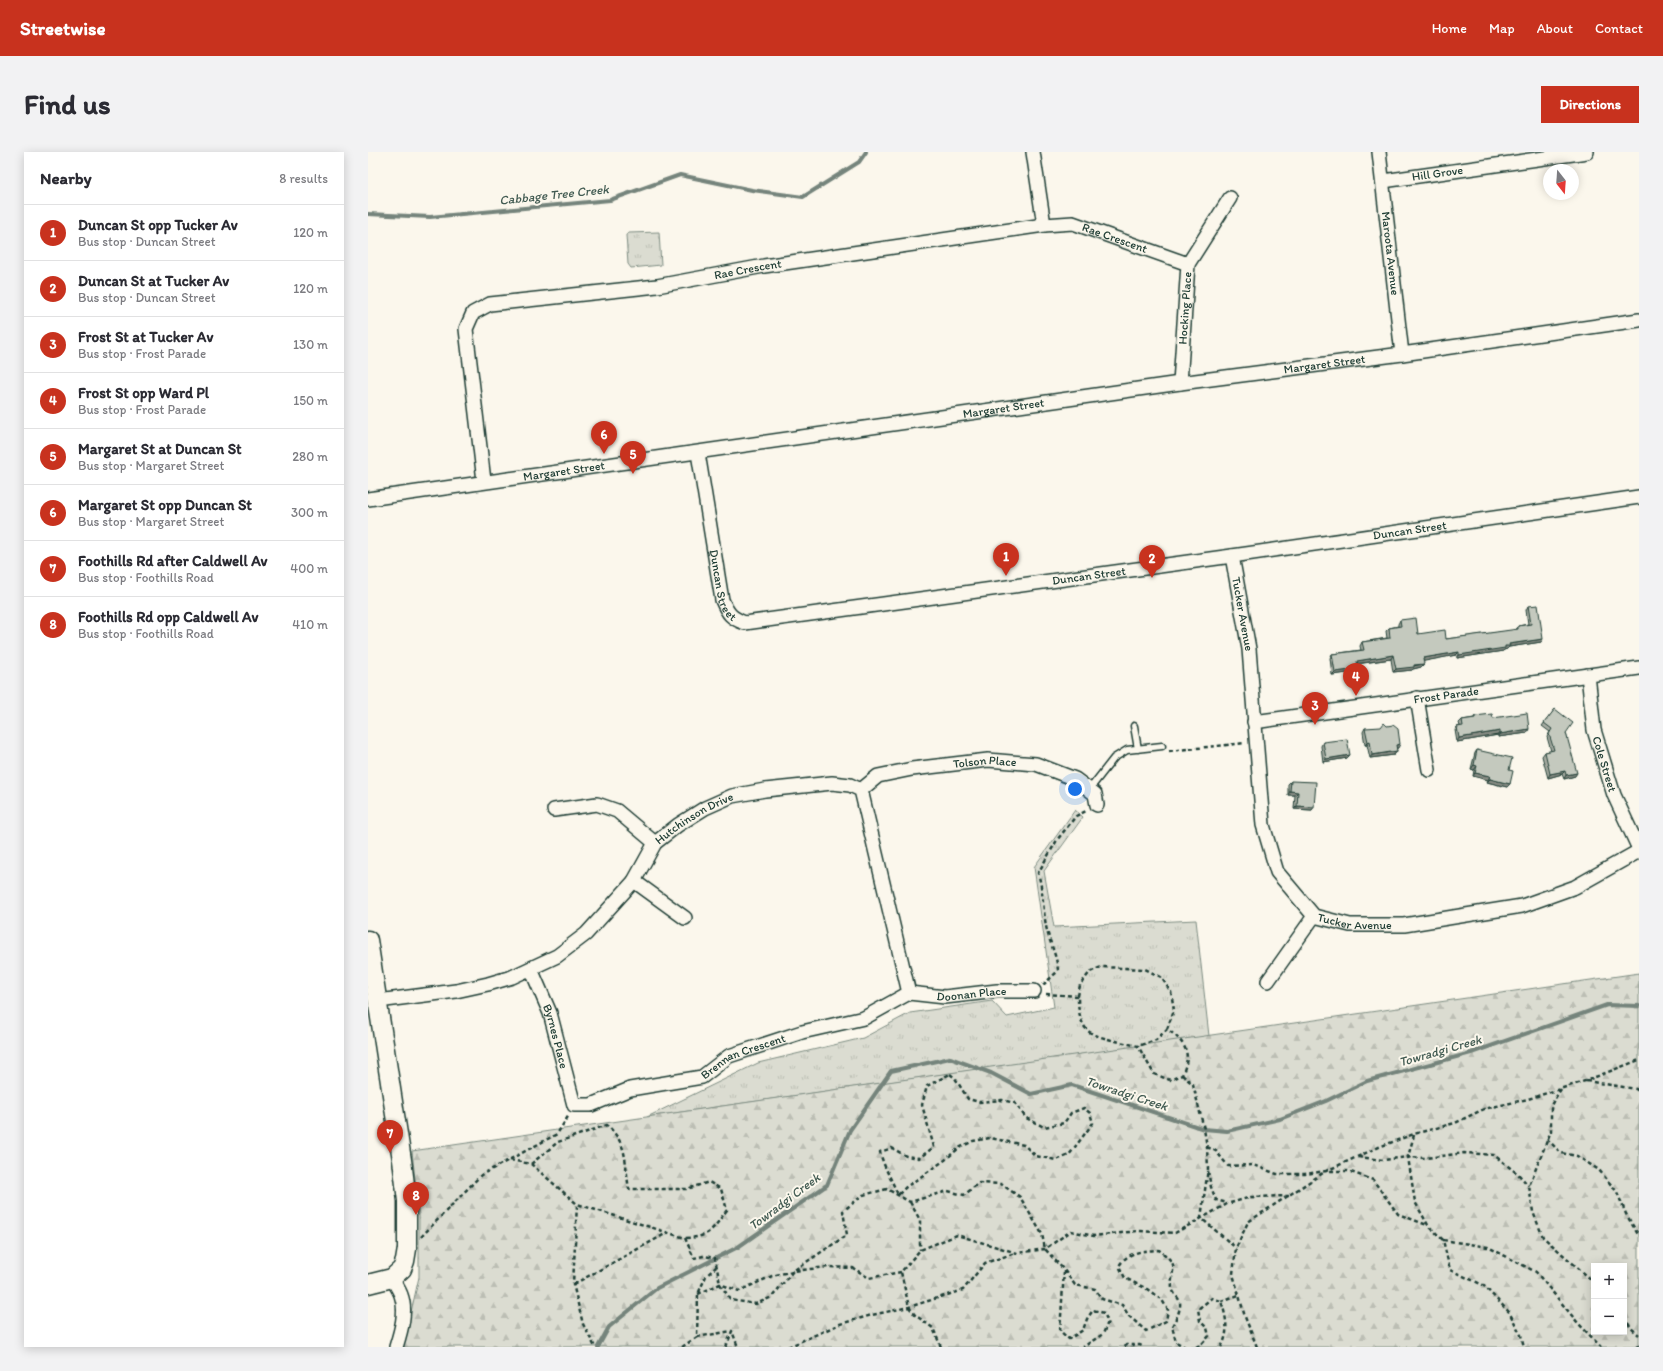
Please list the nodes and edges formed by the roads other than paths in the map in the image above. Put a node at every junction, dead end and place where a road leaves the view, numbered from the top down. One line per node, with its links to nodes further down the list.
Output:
1 (1033, 152): 6 (street)
2 (1379, 152): 4 (street, Maroota Avenue)
3 (1587, 152): 4 (street, Hill Grove)
4 (1383, 181): 9 (street, Maroota Avenue)
5 (1230, 198): 7 (street, Hocking Place)
6 (1044, 225): 7 (street, Rae Crescent); 12 (street, Rae Crescent)
7 (1188, 264): 10 (street, Hocking Place)
8 (1639, 320): 9 (street, Margaret Street)
9 (1402, 354): 10 (street, Margaret Street)
10 (1180, 383): 11 (street, Margaret Street)
11 (698, 453): 12 (street, Margaret Street); 15 (street, Duncan Street)
12 (484, 481): 14 (street, Margaret Street)
13 (1639, 497): 15 (street, Duncan Street)
14 (368, 499)
15 (1232, 556): 19 (street, Tucker Avenue)
16 (1639, 668): 17 (street, Frost Parade)
17 (1588, 675): 18 (street, Frost Parade); 29 (street, Cole Street)
18 (1417, 698): 19 (street, Frost Parade); 23 (street)
19 (1254, 722): 31 (street, Tucker Avenue)
20 (1134, 726): 22 (lane)
21 (1164, 748): 22 (lane)
22 (1138, 749): 25 (lane)
23 (1429, 770)
24 (861, 790): 25 (street, Tolson Place); 28 (street, Hutchinson Drive); 37 (street)
25 (1089, 790): 26 (street, Tolson Place)
26 (1097, 805)
27 (554, 810): 28 (street)
28 (655, 843): 30 (street, Hutchinson Drive)
29 (1639, 850): 31 (street, Tucker Avenue)
30 (634, 881): 32 (street); 34 (street, Hutchinson Drive)
31 (1314, 916): 35 (street)
32 (685, 918)
33 (368, 940): 38 (main road)
34 (530, 970): 38 (street, Hutchinson Drive); 39 (street, Byrnes Place)
35 (1268, 981)
36 (1034, 991): 37 (street, Doonan Place)
37 (909, 993): 39 (street, Brennan Crescent)
38 (378, 1001): 40 (main road)
39 (574, 1105)
40 (392, 1278): 41 (main road); 42 (street)
41 (368, 1284)
42 (396, 1347)

